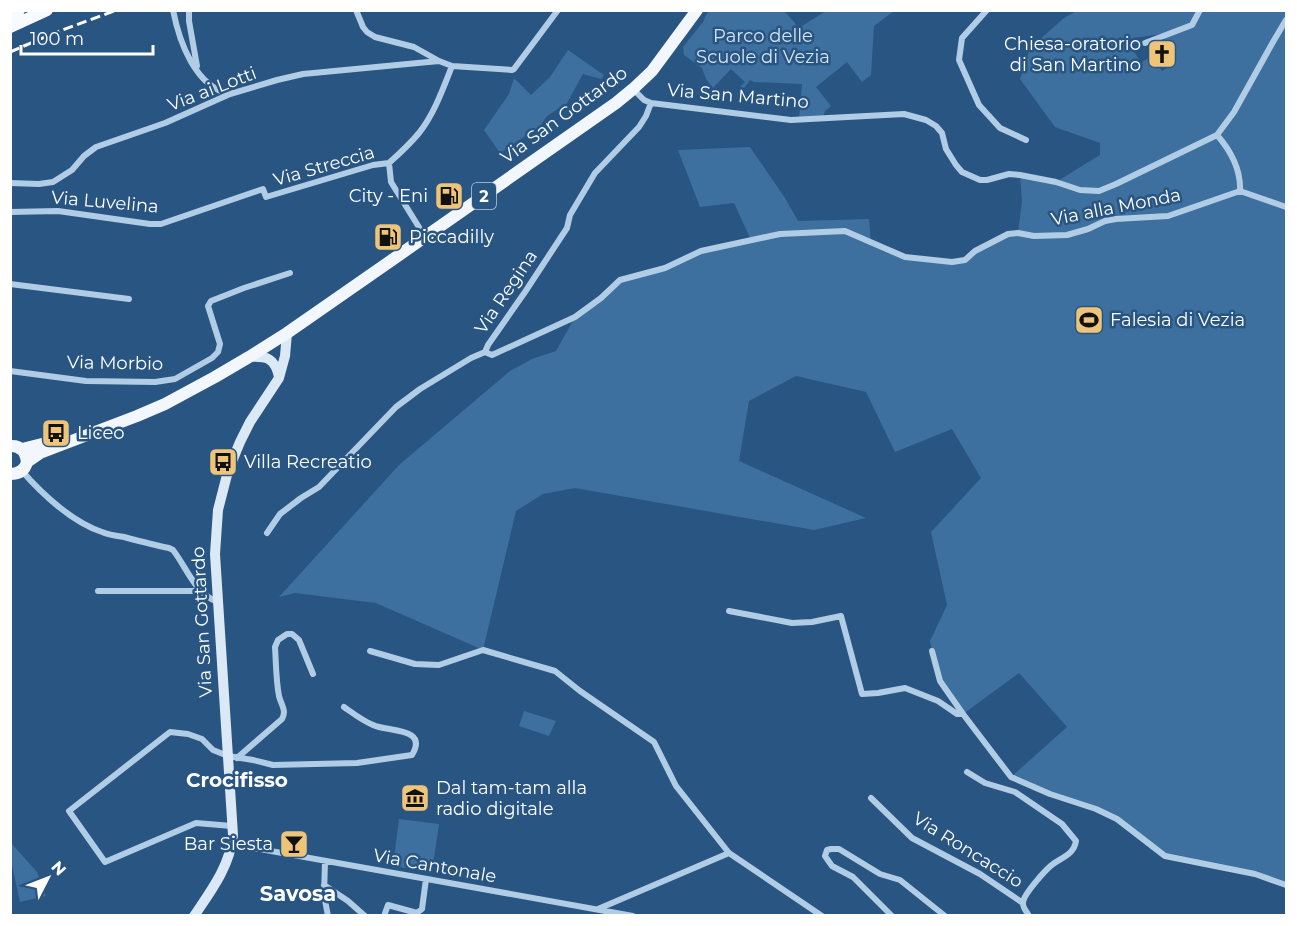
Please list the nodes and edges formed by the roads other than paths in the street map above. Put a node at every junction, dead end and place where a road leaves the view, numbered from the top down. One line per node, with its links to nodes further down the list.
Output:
1 (19, 10): 10 (highway)
2 (47, 10): 12 (highway)
3 (172, 10): 16 (street)
4 (189, 10): 16 (street)
5 (356, 10): 14 (street)
6 (558, 10): 15 (street)
7 (697, 10): 17 (main road, Via San Gottardo / 2)
8 (987, 10): 21 (street)
9 (1200, 10): 13 (street)
10 (10, 14)
11 (1287, 20): 20 (street, Via San Martino)
12 (10, 27)
13 (1145, 43)
14 (440, 61): 15 (street); 18 (street, Via ai Lotti)
15 (452, 66): 22 (street, Via Streccia)
16 (198, 72): 18 (street)
17 (633, 89): 19 (street); 28 (main road, Via San Gottardo / 2)
18 (230, 94): 23 (street, Via ai Lotti)
19 (651, 103): 20 (street, Via San Martino); 33 (street, Via Regina)
20 (1217, 135): 25 (street)
21 (1026, 140)
22 (389, 164): 24 (street, Via Streccia); 28 (street, Via Streccia)
23 (10, 183)
24 (263, 189): 27 (street, Via Luvelina)
25 (1240, 191): 26 (street); 33 (street, Via alla Monda)
26 (1287, 207)
27 (10, 212)
28 (425, 237): 32 (main road, Via San Gottardo / 2)
29 (290, 273): 35 (street, Via Morbio)
30 (10, 284): 31 (street)
31 (129, 299)
32 (288, 333): 34 (main road, Via San Gottardo / 2); 36 (main road, Via San Gottardo)
33 (485, 352): 40 (street, Via Regina)
34 (249, 357): 36 (main road); 37 (main road, Via San Gottardo / 2)
35 (10, 371)
36 (279, 378): 43 (main road, Via San Gottardo)
37 (102, 430): 38 (main road, Via San Gottardo / 2); 39 (main road, Via San Gottardo / 2)
38 (16, 447): 39 (main road)
39 (20, 469): 42 (street)
40 (267, 532)
41 (98, 591): 42 (street)
42 (200, 591): 43 (street)
43 (218, 602): 50 (main road, Via San Gottardo)
44 (729, 611): 49 (street)
45 (370, 651): 55 (street)
46 (932, 651): 49 (street)
47 (313, 674): 50 (street)
48 (345, 708): 50 (street)
49 (963, 714): 59 (street)
50 (232, 757): 53 (main road, Via San Gottardo); 53 (street)
51 (967, 772): 60 (street, Via Roncaccio)
52 (871, 798): 60 (street, Via Roncaccio)
53 (232, 826): 54 (main road, Via San Gottardo)
54 (232, 844): 56 (street, Via Cantonale); 62 (main road, Via San Gottardo)
55 (729, 853): 61 (street); 67 (street)
56 (325, 861): 57 (street, Via Cantonale); 58 (street)
57 (426, 879): 61 (street, Via Cantonale); 65 (street)
58 (324, 885): 63 (street); 64 (street)
59 (1287, 885)
60 (1023, 903): 70 (street, Via Roncaccio)
61 (598, 909): 66 (street, Via Cantonale)
62 (194, 915)
63 (328, 915)
64 (365, 915)
65 (384, 915)
66 (633, 915)
67 (822, 915)
68 (892, 915): 69 (street)
69 (945, 915)
70 (1029, 915)

